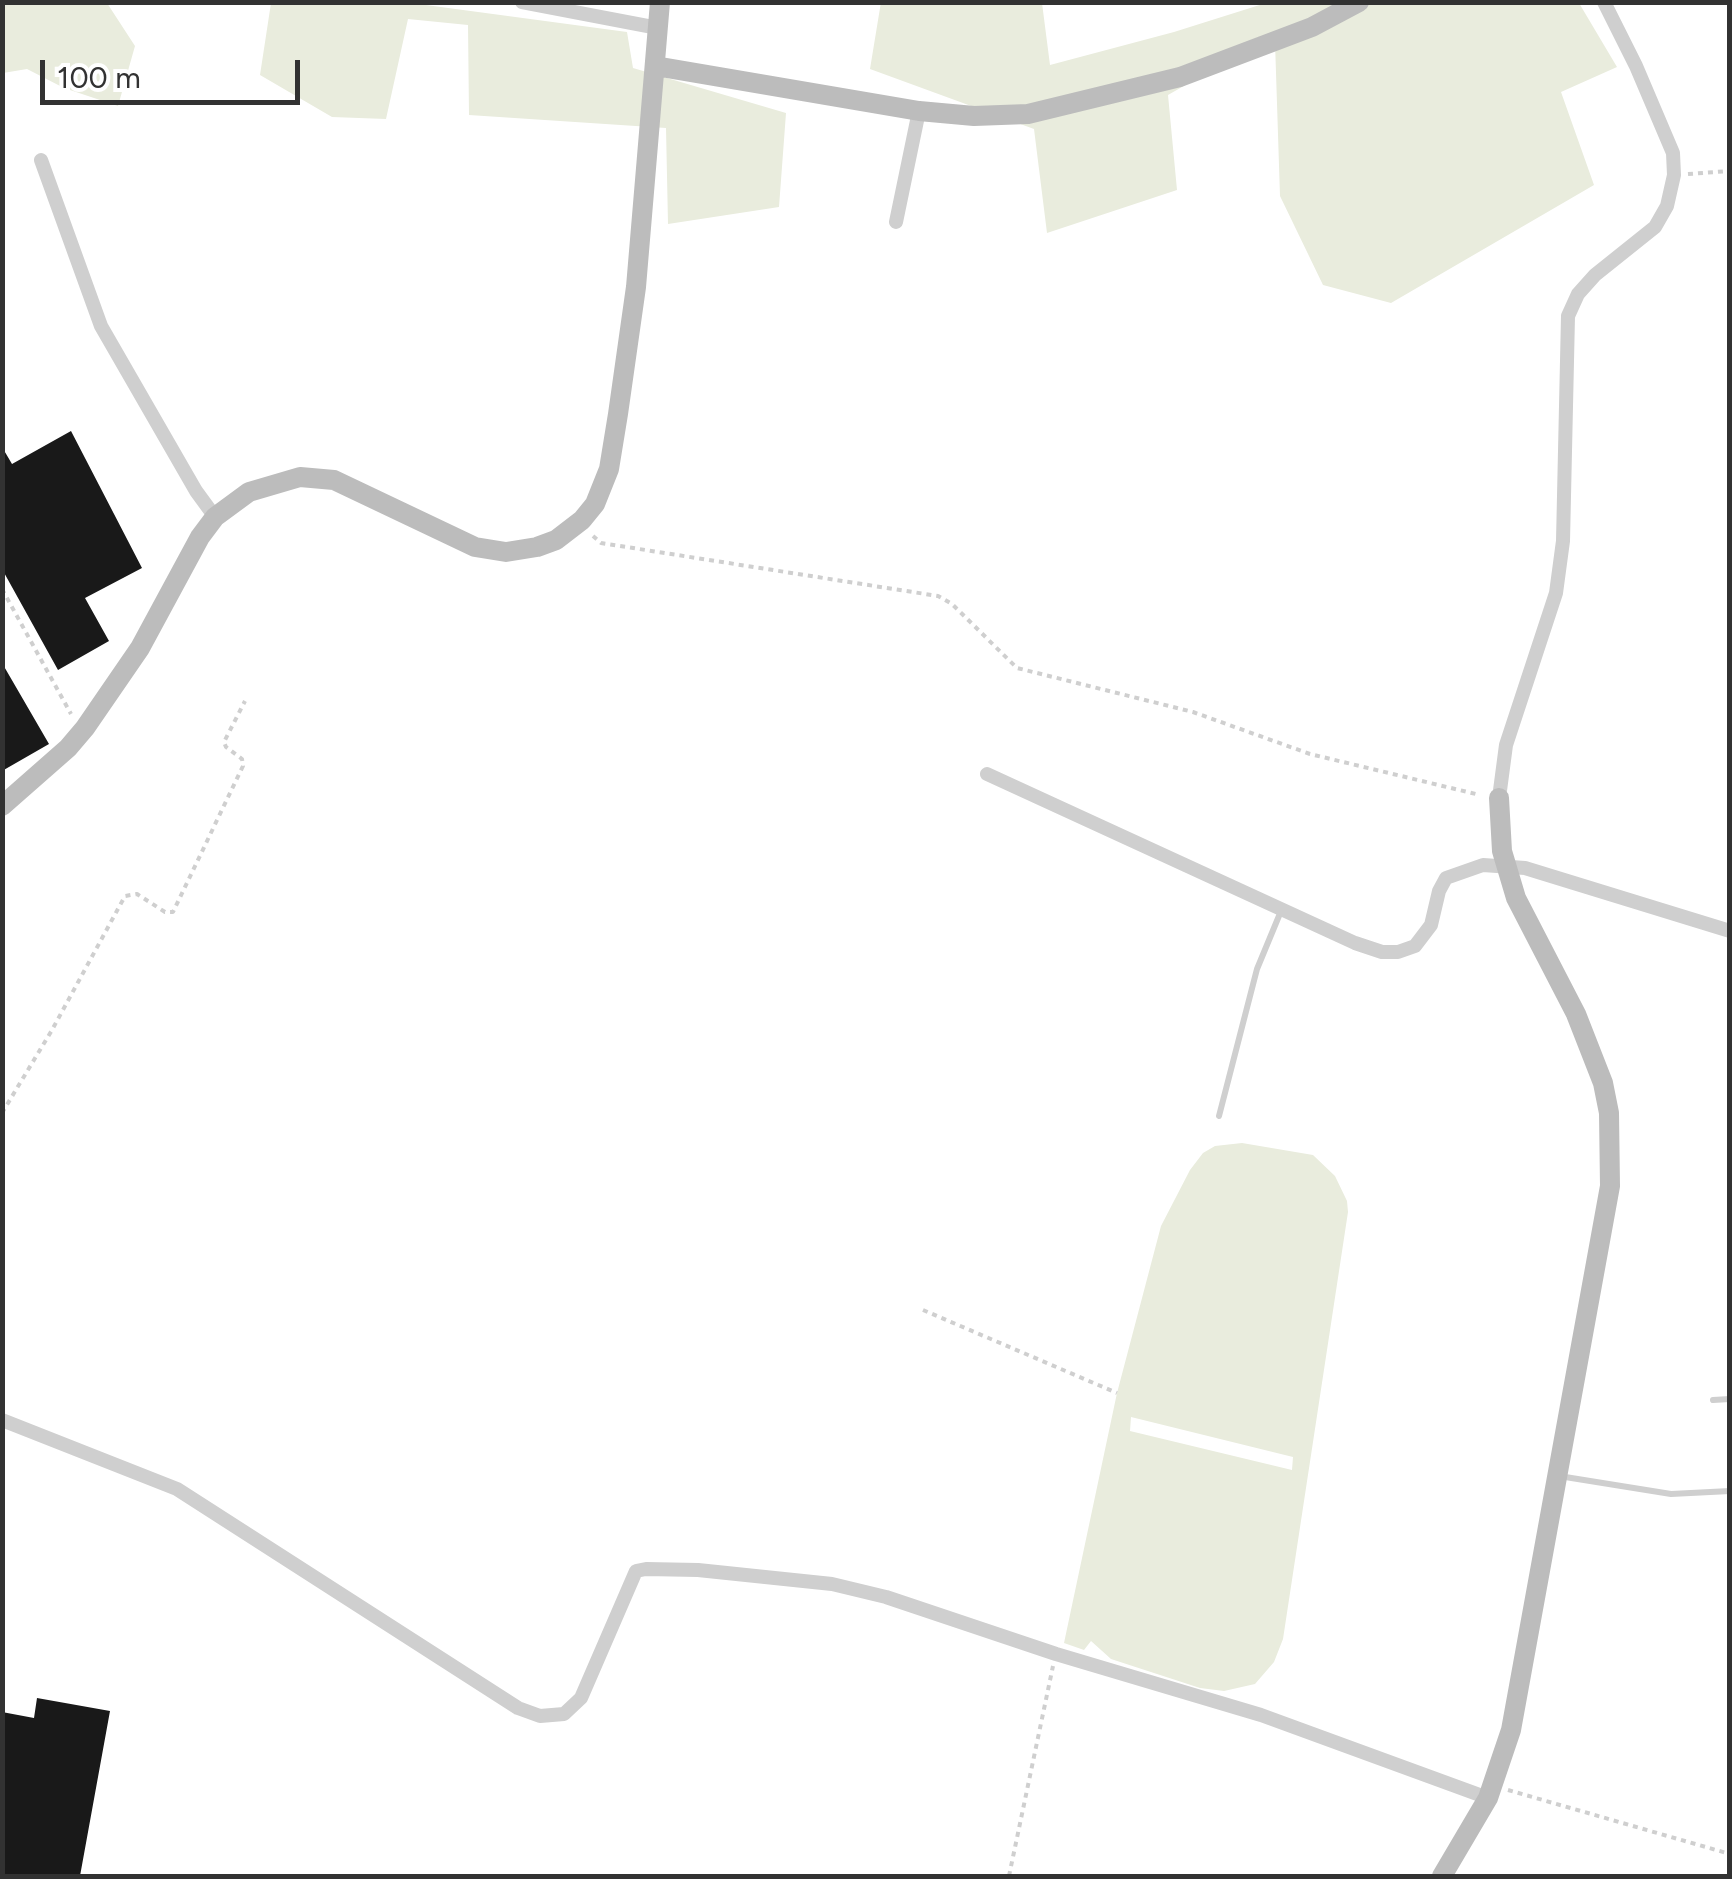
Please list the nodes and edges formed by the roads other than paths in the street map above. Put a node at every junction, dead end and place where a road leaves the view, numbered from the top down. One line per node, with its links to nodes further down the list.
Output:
1 (522, 2): 5 (street)
2 (660, 2): 5 (street)
3 (1360, 2): 7 (street)
4 (1604, 2): 12 (street)
5 (658, 28): 6 (street)
6 (655, 66): 7 (street); 10 (street)
7 (919, 111): 9 (street)
8 (41, 160): 10 (street)
9 (896, 222)
10 (215, 517): 13 (street)
11 (987, 774): 15 (street)
12 (1499, 798): 14 (street)
13 (2, 806)
14 (1506, 865): 15 (street); 16 (street); 21 (street)
15 (1282, 910): 17 (lane)
16 (1730, 931)
17 (1219, 1116)
18 (1730, 1399): 19 (lane)
19 (1713, 1400)
20 (2, 1420): 23 (street)
21 (1558, 1476): 22 (lane); 23 (street)
22 (1730, 1491)
23 (1491, 1791): 24 (street)
24 (1442, 1876)

